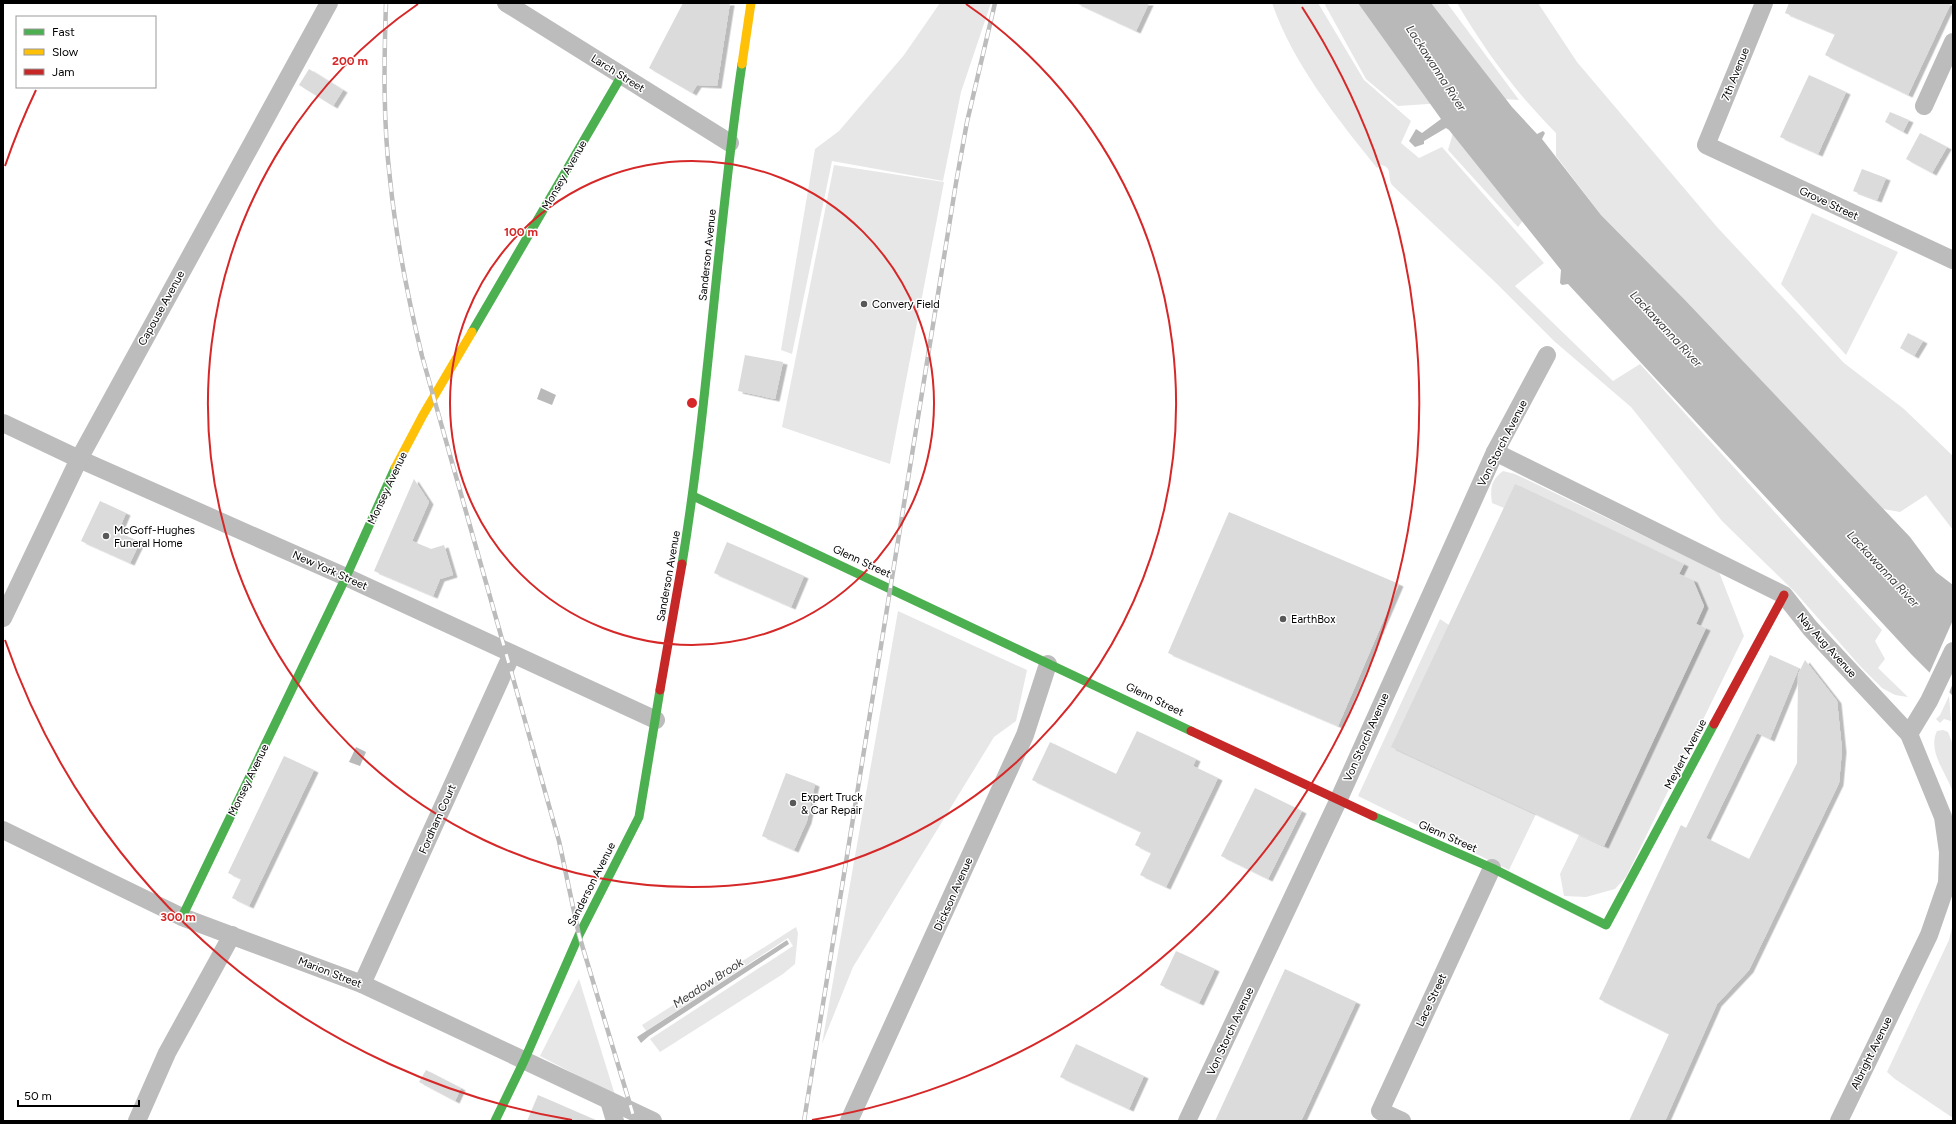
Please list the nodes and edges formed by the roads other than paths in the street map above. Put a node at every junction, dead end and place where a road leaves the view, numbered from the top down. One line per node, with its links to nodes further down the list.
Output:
1 (329, 3): 14 (street, Capouse Avenue)
2 (506, 3): 6 (street, Larch Street)
3 (751, 3): 8 (street, Sanderson Avenue)
4 (1764, 3): 9 (street, 7th Avenue)
5 (1953, 42): 7 (street)
6 (622, 75): 8 (street, Larch Street); 16 (street, Monsey Avenue)
7 (1924, 106)
8 (730, 143): 15 (street, Sanderson Avenue)
9 (1706, 145): 10 (street, Grove Street)
10 (1953, 260)
11 (1547, 355): 13 (street, Von Storch Avenue)
12 (3, 423): 14 (street, New York Street)
13 (1495, 452): 17 (street, Nay Aug Avenue); 24 (street, Von Storch Avenue)
14 (79, 459): 16 (street, New York Street); 18 (street, Capouse Avenue)
15 (693, 496): 21 (street, Glenn Street); 22 (street, Sanderson Avenue)
16 (346, 577): 20 (street, New York Street); 27 (street, Monsey Avenue)
17 (1784, 595): 23 (street, Nay Aug Avenue); 28 (street, Meylert Avenue)
18 (3, 618)
19 (1953, 651): 23 (street)
20 (512, 654): 22 (street, New York Street); 30 (street, Fordham Court)
21 (1048, 664): 24 (street, Glenn Street); 38 (street, Dickson Avenue)
22 (656, 720): 32 (street, Sanderson Avenue)
23 (1908, 734): 31 (street, Nay Aug Avenue)
24 (1338, 801): 26 (street, Glenn Street); 39 (street, Von Storch Avenue)
25 (3, 830): 27 (street, Marion Street)
26 (1492, 868): 28 (street, Glenn Street); 40 (street, Lace Street)
27 (182, 917): 29 (street, Marion Street)
28 (1606, 924)
29 (232, 935): 30 (street, Marion Street); 34 (street)
30 (362, 984): 32 (street, Marion Street)
31 (1904, 985): 41 (street, Albright Avenue)
32 (524, 1061): 33 (street, Marion Street); 35 (street, Sanderson Avenue)
33 (609, 1101): 36 (street); 37 (street, Marion Street)
34 (137, 1121)
35 (495, 1121)
36 (615, 1121)
37 (653, 1121)
38 (849, 1121)
39 (1187, 1121)
40 (1402, 1121)
41 (1839, 1121)

